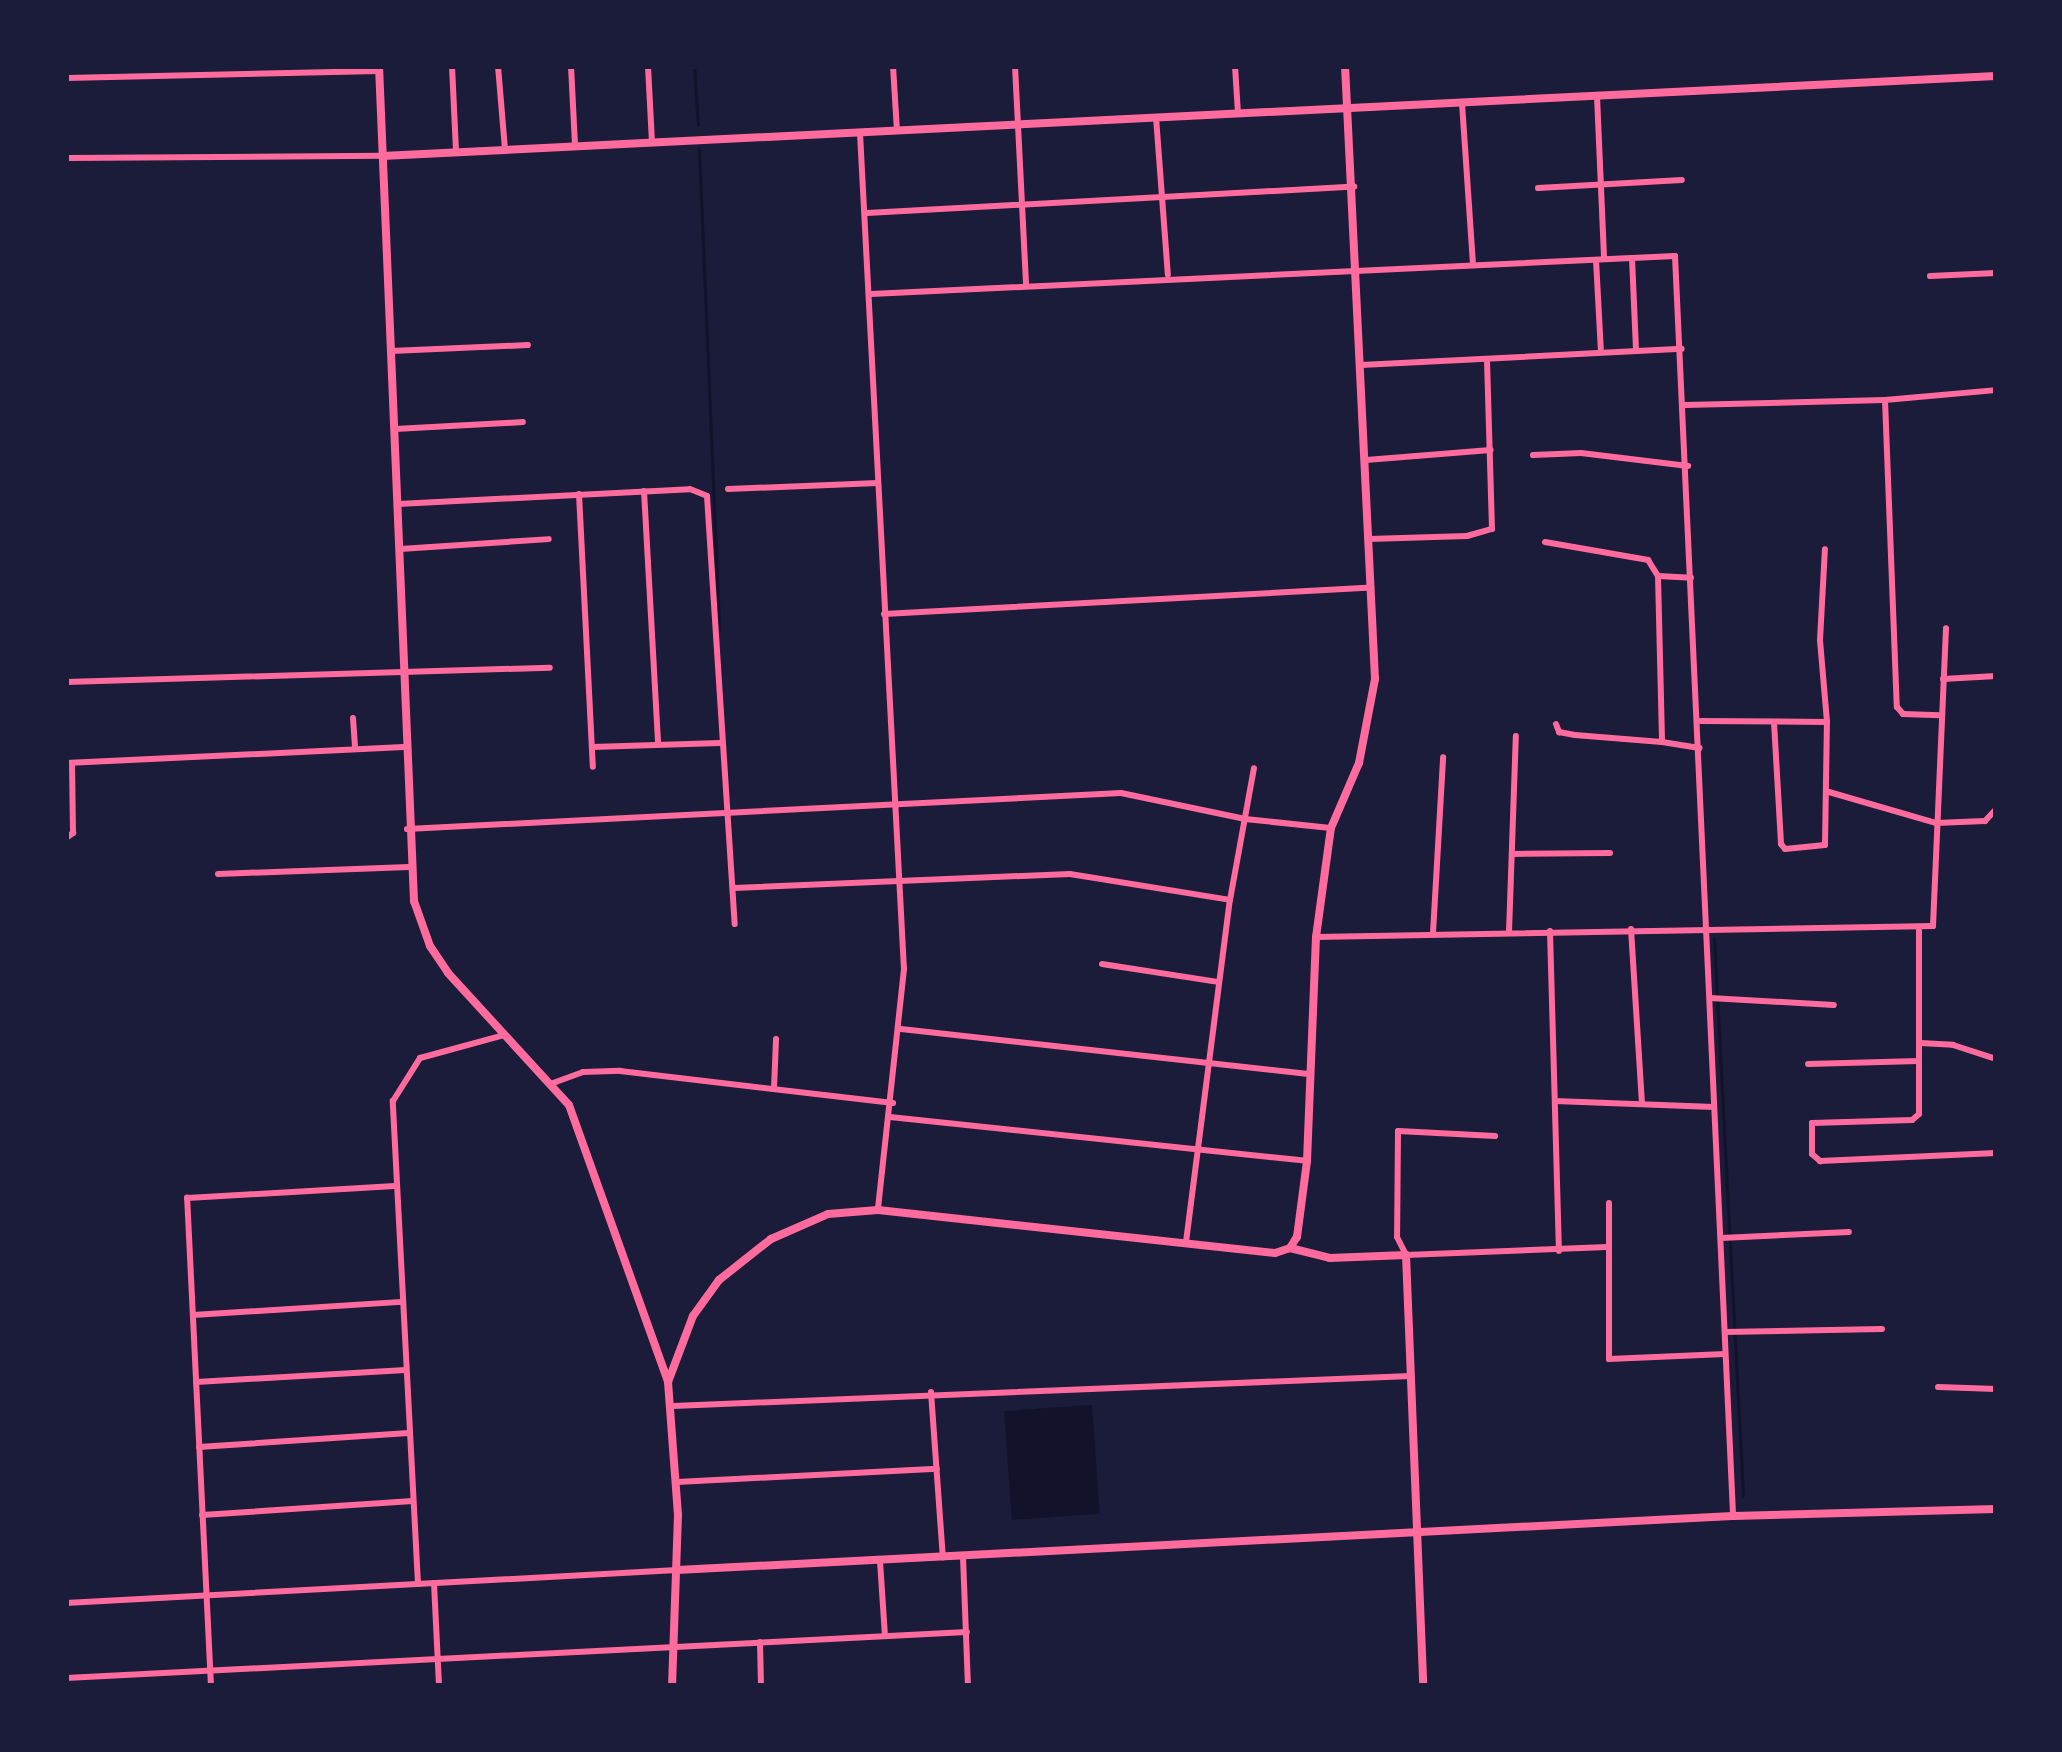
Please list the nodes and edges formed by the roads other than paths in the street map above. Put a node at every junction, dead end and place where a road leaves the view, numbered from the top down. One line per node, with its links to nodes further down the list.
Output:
1 (452, 66): 23 (street)
2 (498, 66): 22 (street)
3 (571, 66): 21 (street)
4 (648, 66): 20 (street)
5 (893, 66): 18 (street)
6 (1015, 66): 17 (street)
7 (1235, 66): 15 (street)
8 (1346, 66): 14 (street)
9 (379, 68): 11 (street); 24 (street)
10 (1996, 76): 12 (street)
11 (66, 78)
12 (1597, 96): 13 (street); 27 (street)
13 (1462, 103): 14 (street); 35 (street)
14 (1347, 109): 15 (street); 28 (street)
15 (1238, 114): 16 (street)
16 (1156, 117): 17 (street); 30 (street)
17 (1016, 125): 18 (street); 31 (street)
18 (897, 131): 19 (street)
19 (860, 133): 20 (street); 32 (street)
20 (652, 143): 21 (street)
21 (575, 147): 22 (street)
22 (505, 150): 23 (street)
23 (456, 152): 24 (street)
24 (382, 156): 25 (street); 44 (street)
25 (66, 158)
26 (1682, 180): 27 (street)
27 (1600, 184): 29 (street); 34 (street)
28 (1354, 187): 30 (street); 36 (street)
29 (1538, 188)
30 (1161, 197): 31 (street); 39 (street)
31 (1020, 205): 32 (street); 40 (street)
32 (867, 213): 41 (street)
33 (1632, 258): 34 (street); 43 (street); 45 (street)
34 (1600, 260): 35 (street); 46 (street)
35 (1474, 265): 36 (street)
36 (1357, 270): 39 (street); 48 (street)
37 (1996, 273): 38 (street)
38 (1930, 276)
39 (1168, 277): 40 (street)
40 (1026, 284): 41 (street)
41 (871, 294): 58 (street)
42 (528, 345): 44 (street)
43 (1682, 349): 45 (street); 51 (street)
44 (388, 351): 53 (street)
45 (1636, 351): 46 (street)
46 (1600, 353): 47 (street)
47 (1487, 361): 48 (street); 54 (street)
48 (1361, 365): 56 (street)
49 (1996, 390): 50 (street)
50 (1885, 400): 51 (street); 78 (street)
51 (1685, 405): 57 (street)
52 (523, 422): 53 (street)
53 (391, 429): 62 (street)
54 (1491, 450): 56 (street); 64 (street)
55 (1533, 455): 57 (street)
56 (1366, 460): 64 (street)
57 (1688, 466): 69 (street)
58 (878, 482): 59 (street); 71 (street)
59 (728, 489)
60 (644, 491): 61 (street); 86 (street); 87 (street)
61 (580, 494): 62 (street); 89 (street)
62 (394, 504): 66 (street)
63 (549, 539): 66 (street)
64 (1370, 539): 70 (street)
65 (1545, 542): 68 (street)
66 (397, 549): 74 (street)
67 (1825, 550): 82 (street)
68 (1658, 576): 69 (street); 85 (street)
69 (1691, 578): 80 (street)
70 (1372, 588): 71 (street); 102 (street)
71 (884, 614): 97 (street)
72 (1946, 628): 76 (street)
73 (550, 668): 74 (street)
74 (400, 672): 77 (street); 88 (street)
75 (1996, 676): 76 (street)
76 (1943, 679): 78 (street)
77 (66, 682)
78 (1940, 715): 101 (street)
79 (353, 718): 91 (street)
80 (1699, 721): 81 (street); 90 (street)
81 (1774, 722): 82 (street); 96 (street)
82 (1827, 722): 96 (street)
83 (1556, 724): 85 (street)
84 (1516, 736): 106 (street)
85 (1662, 742): 90 (street)
86 (658, 743): 87 (street); 89 (street)
87 (720, 743): 99 (street)
88 (404, 747): 91 (street); 103 (street)
89 (592, 747): 94 (street)
90 (1700, 748): 113 (street)
91 (355, 749): 93 (street)
92 (1443, 757): 118 (street)
93 (69, 763): 104 (street)
94 (593, 767)
95 (1254, 768): 100 (street)
96 (1828, 792): 101 (street)
97 (897, 801): 99 (street); 100 (street); 109 (street)
98 (1996, 809): 101 (street)
99 (727, 815): 103 (street); 110 (street)
100 (1245, 818): 102 (street); 111 (street)
101 (1936, 823): 114 (street)
102 (1331, 828): 119 (street)
103 (407, 830): 107 (street)
104 (66, 838)
105 (1610, 853): 106 (street)
106 (1512, 854): 117 (street)
107 (409, 867): 108 (street); 125 (street)
108 (218, 874)
109 (900, 880): 110 (street); 111 (street); 124 (street)
110 (734, 888): 112 (street)
111 (1230, 900): 121 (street)
112 (735, 924)
113 (1706, 927): 114 (street); 115 (street); 122 (street)
114 (1919, 927): 127 (street)
115 (1631, 928): 116 (street); 137 (street)
116 (1550, 931): 117 (street); 135 (street)
117 (1509, 932): 118 (street)
118 (1433, 933): 119 (street)
119 (1316, 937): 132 (street)
120 (1102, 964): 121 (street)
121 (1218, 982): 130 (street)
122 (1715, 998): 123 (street); 138 (street)
123 (1834, 1005)
124 (901, 1029): 130 (street); 136 (street)
125 (501, 1036): 133 (street); 144 (street)
126 (776, 1039): 134 (street)
127 (1920, 1043): 128 (street); 129 (street)
128 (1996, 1059)
129 (1919, 1061): 131 (street); 142 (street)
130 (1209, 1062): 132 (street); 141 (street)
131 (1808, 1064)
132 (1309, 1074): 143 (street)
133 (553, 1083): 134 (street); 162 (street)
134 (773, 1090): 136 (street)
135 (1555, 1101): 137 (street); 152 (street)
136 (892, 1103): 139 (street)
137 (1642, 1104): 138 (street)
138 (1715, 1107): 148 (street)
139 (890, 1117): 141 (street); 146 (street)
140 (1495, 1136): 153 (street)
141 (1197, 1150): 143 (street); 149 (street)
142 (1996, 1153)
143 (1307, 1161): 151 (street)
144 (394, 1186): 154 (street); 155 (street)
145 (1609, 1204): 150 (street)
146 (878, 1210): 149 (street); 162 (street)
147 (1849, 1232): 148 (street)
148 (1723, 1238): 157 (street)
149 (1186, 1246): 151 (street)
150 (1607, 1247): 152 (street); 158 (street)
151 (1290, 1249): 153 (street)
152 (1559, 1251): 153 (street)
153 (1406, 1256): 160 (street)
154 (402, 1302): 155 (street); 159 (street)
155 (193, 1315): 161 (street)
156 (1882, 1329): 157 (street)
157 (1728, 1331): 158 (street)
158 (1726, 1354): 174 (street)
159 (406, 1370): 161 (street); 167 (street)
160 (1410, 1376): 165 (street); 175 (street)
161 (196, 1382): 168 (street)
162 (668, 1382): 166 (street)
163 (1938, 1388): 164 (street)
164 (1996, 1389)
165 (931, 1391): 166 (street); 169 (street)
166 (673, 1406): 170 (street)
167 (410, 1433): 168 (street); 171 (street)
168 (199, 1447): 173 (street)
169 (937, 1469): 170 (street); 177 (street)
170 (677, 1482): 179 (street)
171 (413, 1501): 173 (street); 181 (street)
172 (1996, 1509): 174 (street)
173 (202, 1516): 182 (street)
174 (1733, 1516): 175 (street)
175 (1416, 1536): 176 (street); 196 (street)
176 (963, 1557): 177 (street); 184 (street)
177 (943, 1558): 178 (street)
178 (880, 1561): 179 (street); 185 (street)
179 (677, 1570): 180 (street); 187 (street)
180 (434, 1583): 181 (street); 188 (street)
181 (418, 1584): 182 (street)
182 (206, 1594): 183 (street); 189 (street)
183 (66, 1603)
184 (967, 1632): 185 (street); 195 (street)
185 (885, 1636): 186 (street)
186 (760, 1642): 187 (street); 194 (street)
187 (673, 1647): 188 (street); 193 (street)
188 (438, 1659): 189 (street); 192 (street)
189 (210, 1670): 190 (street); 191 (street)
190 (66, 1678)
191 (211, 1686)
192 (439, 1686)
193 (672, 1686)
194 (761, 1686)
195 (968, 1686)
196 (1423, 1686)

